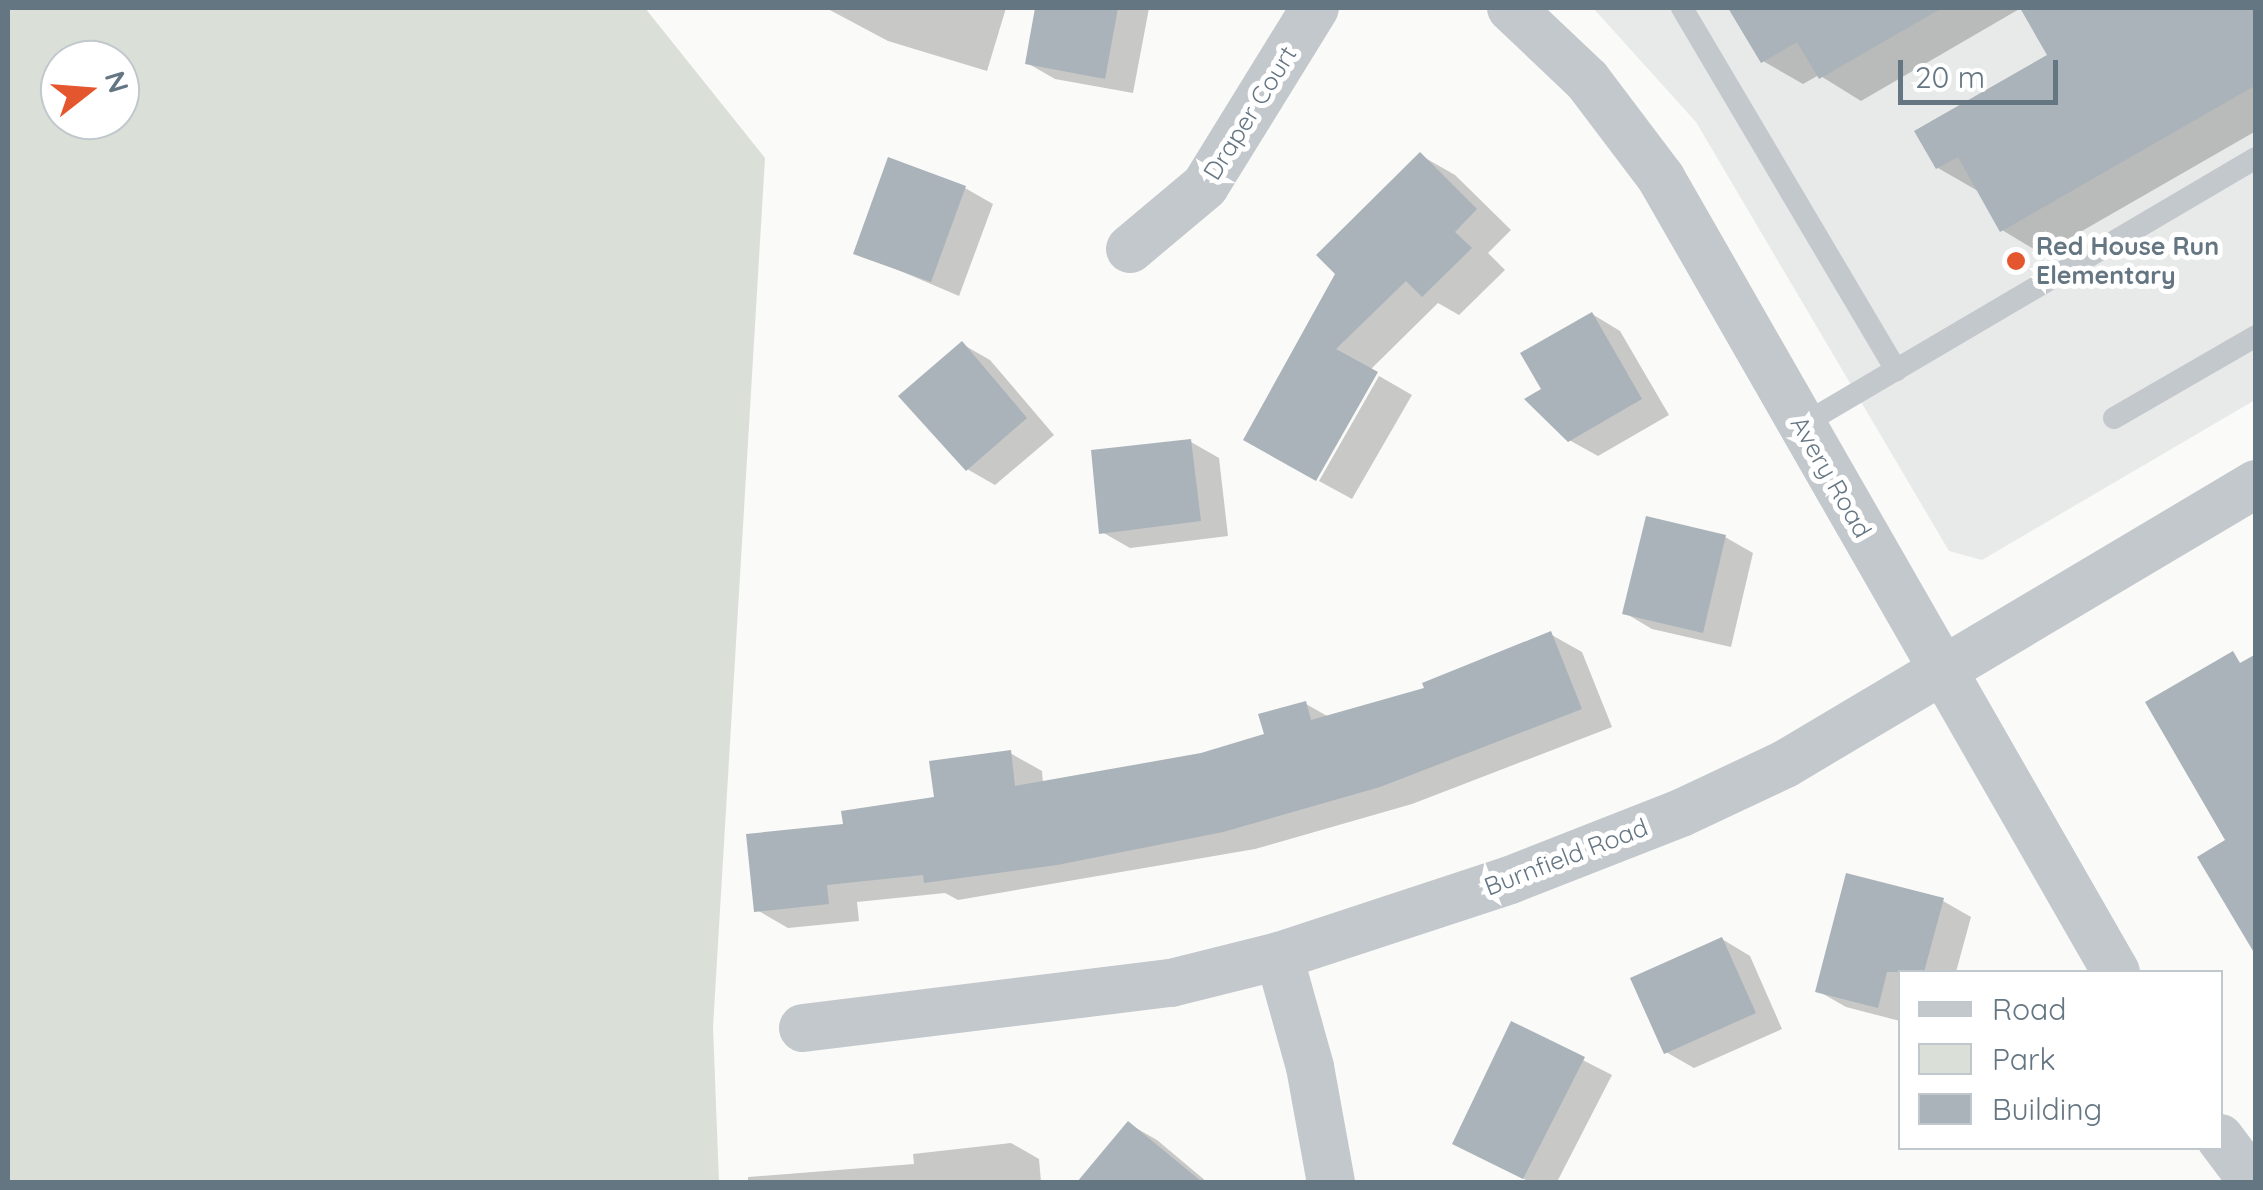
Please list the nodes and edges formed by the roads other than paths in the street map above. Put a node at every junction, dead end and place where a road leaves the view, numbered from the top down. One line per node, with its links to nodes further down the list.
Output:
1 (1315, 8): 5 (street, Draper Court)
2 (1511, 8): 9 (street, Avery Road)
3 (1682, 8): 7 (lane)
4 (2256, 158): 7 (lane)
5 (1130, 249)
6 (2256, 336): 8 (lane)
7 (1896, 370): 9 (lane)
8 (2114, 418)
9 (1802, 425): 11 (street, Avery Road)
10 (2256, 484): 11 (street, Burnfield Road)
11 (1942, 671): 12 (street, Burnfield Road); 13 (street, Avery Road)
12 (1278, 956): 14 (street, Burnfield Road); 16 (street)
13 (2115, 970)
14 (803, 1028)
15 (2223, 1142): 17 (street)
16 (1330, 1182)
17 (2253, 1182)

